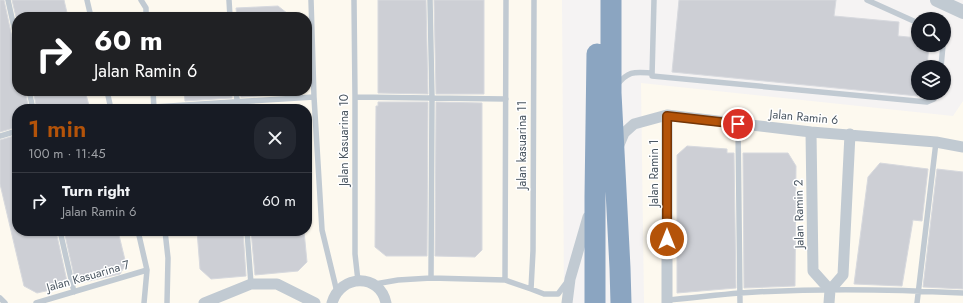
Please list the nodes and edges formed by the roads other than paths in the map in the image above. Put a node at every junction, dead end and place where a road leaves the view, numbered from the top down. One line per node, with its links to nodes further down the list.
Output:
1 (8, 0): 20 (lane)
2 (87, 0): 15 (lane)
3 (141, 0): 16 (lane)
4 (229, 0): 17 (lane)
5 (311, 0): 18 (lane, Jalan Kasuarina 10)
6 (354, 0): 27 (lane, Jalan Kasuarina 10)
7 (430, 0): 28 (lane)
8 (506, 0): 29 (lane, Jalan kasuarina 11)
9 (534, 0): 54 (lane, Jalan kasuarina 11)
10 (598, 0): 42 (highway)
11 (611, 0): 24 (highway)
12 (654, 0): 23 (lane)
13 (867, 0): 21 (lane)
14 (937, 0): 19 (street)
15 (90, 12)
16 (146, 12)
17 (230, 12)
18 (311, 12)
19 (963, 12)
20 (12, 18)
21 (911, 20)
22 (312, 32): 26 (lane, Jalan Kasuarina 10)
23 (652, 73): 24 (lane); 30 (lane)
24 (611, 93): 41 (highway)
25 (236, 96): 31 (lane)
26 (314, 97): 31 (lane); 58 (lane, Jalan Kasuarina 10)
27 (355, 97): 28 (lane); 51 (lane, Jalan Kasuarina 10)
28 (432, 98): 29 (lane); 48 (lane)
29 (506, 99): 50 (lane, Jalan kasuarina 11)
30 (932, 100)
31 (237, 102): 32 (lane)
32 (209, 104)
33 (667, 116): 34 (street, Jalan Ramin 6); 41 (street, Jalan Ramin 6); 62 (street, Jalan Ramin 1)
34 (738, 124): 36 (street, Jalan Ramin 6); 59 (lane)
35 (12, 132): 38 (lane)
36 (811, 132): 37 (street, Jalan Ramin 6); 55 (street, Jalan Ramin 2)
37 (850, 134): 39 (street, Jalan Ramin 6); 55 (street)
38 (0, 136)
39 (936, 142): 40 (street, Jalan Ramin 6); 56 (lane)
40 (963, 147)
41 (614, 157): 73 (highway)
42 (595, 196): 49 (street); 72 (highway)
43 (61, 236): 57 (lane)
44 (139, 236): 47 (lane)
45 (166, 236): 66 (lane)
46 (247, 236): 52 (lane)
47 (147, 270): 57 (lane, Jalan Kasuarina 7); 65 (lane)
48 (431, 278): 50 (lane); 53 (lane)
49 (570, 279): 54 (lane); 71 (street)
50 (504, 280): 54 (lane)
51 (358, 281): 53 (street); 58 (street)
52 (251, 284): 67 (street); 68 (street)
53 (374, 284): 70 (street)
54 (531, 289)
55 (830, 290): 56 (lane); 59 (lane); 75 (street)
56 (918, 291): 60 (lane); 76 (lane)
57 (74, 292): 64 (lane, Jalan Kasuarina 7)
58 (337, 292): 69 (street)
59 (740, 293): 62 (lane); 74 (lane)
60 (963, 293)
61 (0, 298): 63 (lane)
62 (667, 302)
63 (5, 303)
64 (36, 303)
65 (144, 303)
66 (167, 303)
67 (204, 303)
68 (315, 303)
69 (332, 303)
70 (386, 303)
71 (567, 303)
72 (595, 303)
73 (621, 303)
74 (740, 303)
75 (829, 303)
76 (918, 303)

